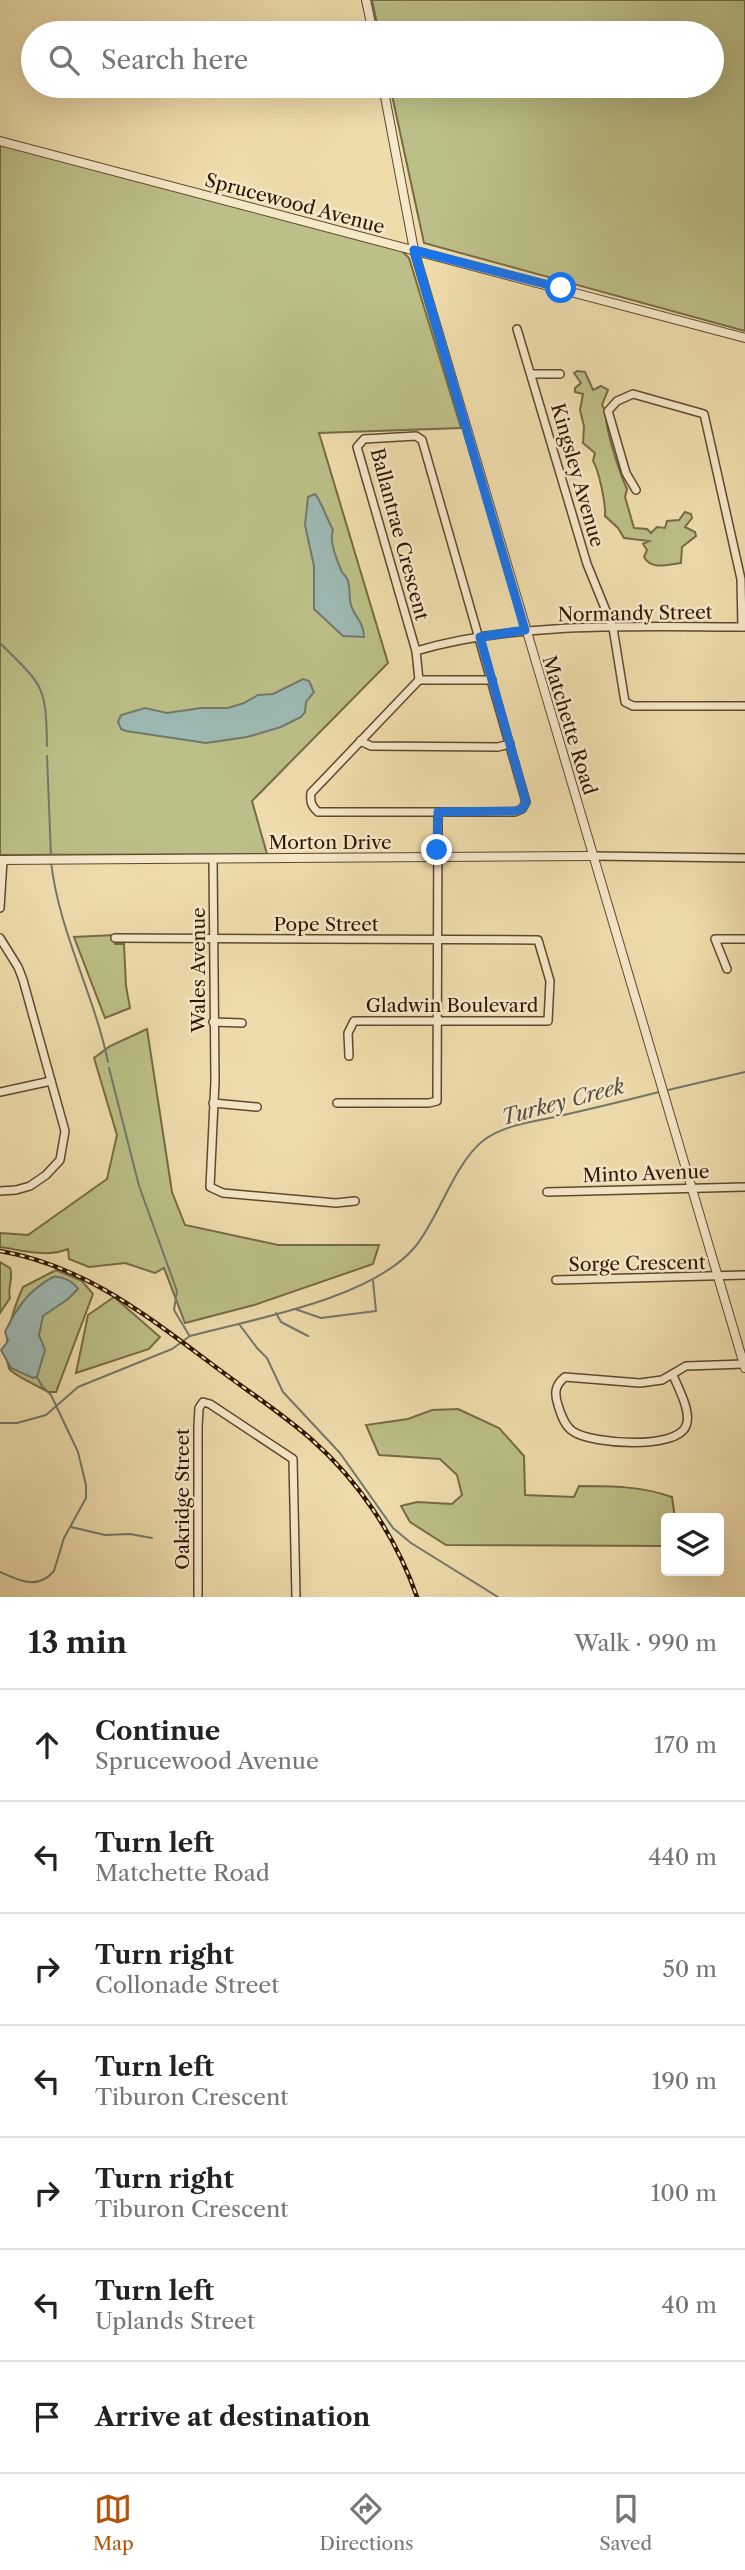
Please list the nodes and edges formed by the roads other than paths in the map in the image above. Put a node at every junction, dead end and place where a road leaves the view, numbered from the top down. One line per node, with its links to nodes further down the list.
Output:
1 (366, 0): 2 (street)
2 (370, 21)
3 (385, 98): 5 (street, Matchette Road)
4 (0, 141): 5 (street, Sprucewood Avenue)
5 (414, 250): 7 (street, Sprucewood Avenue); 13 (street, Matchette Road)
6 (517, 329): 8 (street, Kingsley Avenue)
7 (745, 338)
8 (531, 374): 9 (street); 12 (street, Kingsley Avenue)
9 (559, 374)
10 (636, 490): 11 (street)
11 (743, 627): 12 (street, Normandy Street)
12 (614, 628): 13 (street, Normandy Street); 18 (street, Kingsley Avenue)
13 (525, 630): 14 (street, Normandy Street); 22 (street, Matchette Road)
14 (480, 637): 15 (street, Normandy Street); 15 (street, Ballantrae Crescent); 17 (street)
15 (416, 651): 16 (street)
16 (419, 680): 17 (street); 19 (street)
17 (492, 680): 20 (street)
18 (745, 706)
19 (360, 741): 20 (street); 21 (street)
20 (510, 744): 21 (street)
21 (438, 812): 23 (street)
22 (593, 856): 23 (street, Morton Drive); 24 (street, Morton Drive); 44 (street, Matchette Road)
23 (437, 857): 25 (street, Morton Drive); 32 (street)
24 (745, 858)
25 (213, 859): 26 (street, Morton Drive); 31 (street, Wales Avenue)
26 (2, 860): 27 (street)
27 (0, 908)
28 (0, 937): 39 (street)
29 (115, 938): 31 (street, Pope Street)
30 (745, 939): 34 (street)
31 (213, 940): 32 (street, Pope Street); 36 (street, Wales Avenue)
32 (438, 940): 33 (street, Pope Street); 35 (street)
33 (538, 940): 35 (street, Gladwin Boulevard)
34 (727, 969)
35 (438, 1020): 38 (street, Gladwin Boulevard); 42 (street)
36 (213, 1021): 37 (street); 41 (street, Wales Avenue)
37 (242, 1023)
38 (349, 1056)
39 (51, 1081): 40 (street); 46 (street)
40 (0, 1091)
41 (213, 1103): 43 (street); 48 (street, Wales Avenue)
42 (337, 1103)
43 (257, 1107)
44 (691, 1187): 45 (street, Minto Avenue); 47 (street, Minto Avenue); 50 (street, Matchette Road)
45 (745, 1187)
46 (0, 1191)
47 (547, 1192)
48 (355, 1200)
49 (745, 1275): 50 (street, Sorge Crescent)
50 (719, 1277): 51 (street, Sorge Crescent); 52 (street, Matchette Road)
51 (556, 1280)
52 (744, 1366): 53 (street)
53 (673, 1375): 53 (street)
54 (198, 1597): 55 (street, Oakridge Street)
55 (296, 1597)

